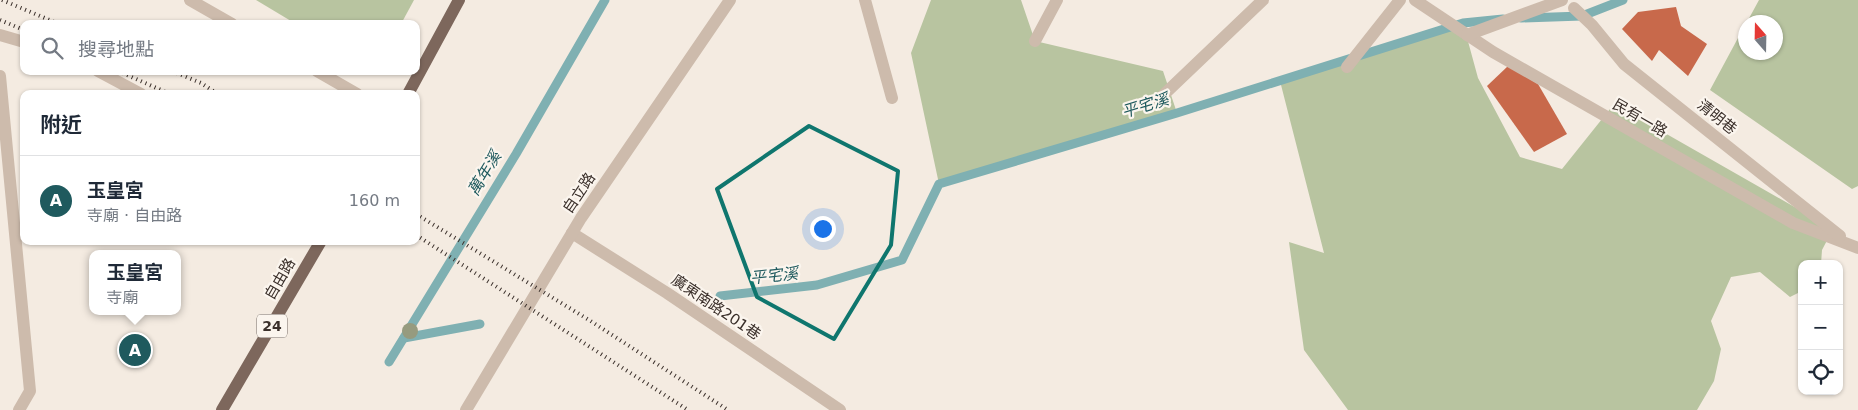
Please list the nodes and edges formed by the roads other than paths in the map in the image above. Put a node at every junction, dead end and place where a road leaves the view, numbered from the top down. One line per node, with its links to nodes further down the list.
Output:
1 (190, 0): 11 (street)
2 (460, 0): 17 (main road)
3 (730, 0): 27 (street, 自立路)
4 (865, 0): 25 (street)
5 (1057, 0): 15 (street)
6 (1263, 0): 26 (street)
7 (1400, 0): 16 (street)
8 (1415, 0): 13 (street, 民有一路)
9 (1562, 0): 13 (street)
10 (1574, 8): 29 (street, 清明巷)
11 (225, 20)
12 (0, 35): 14 (street)
13 (1467, 35): 29 (street, 民有一路)
14 (20, 41)
15 (1035, 41)
16 (1347, 67)
17 (420, 72)
18 (105, 75): 22 (street)
19 (324, 75): 23 (street)
20 (419, 75): 24 (main road)
21 (0, 76): 30 (street)
22 (134, 90)
23 (349, 90)
24 (410, 90)
25 (892, 98)
26 (1155, 103)
27 (572, 233): 32 (street, 自立路); 33 (street, 廣東南路201巷)
28 (319, 245): 31 (main road, 自由路 / 24)
29 (1853, 245)
30 (19, 410)
31 (222, 410)
32 (466, 410)
33 (840, 410)

